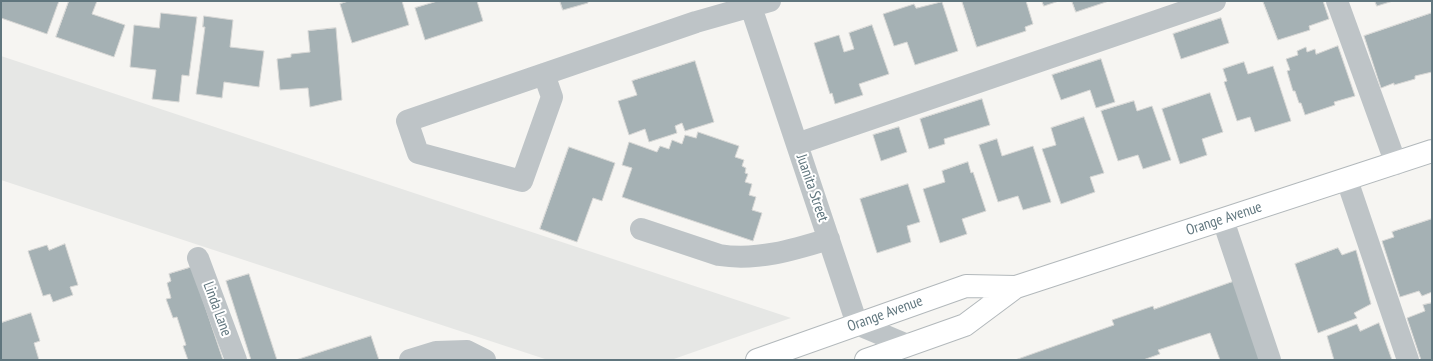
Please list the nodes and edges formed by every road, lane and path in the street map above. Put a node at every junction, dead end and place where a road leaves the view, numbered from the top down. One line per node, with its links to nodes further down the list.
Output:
1 (1215, 1): 5 (street)
2 (1337, 1): 7 (street)
3 (757, 3): 4 (street); 5 (street, Juanita Street)
4 (544, 74): 4 (street)
5 (797, 144): 11 (street, Juanita Street)
6 (1432, 151): 7 (main road, Orange Avenue)
7 (1396, 164): 8 (main road, Orange Avenue)
8 (1347, 180): 9 (main road, Orange Avenue); 22 (street)
9 (1223, 220): 13 (main road, Orange Avenue); 21 (street)
10 (641, 229): 11 (street)
11 (829, 239): 14 (street, Juanita Street)
12 (198, 258): 16 (street, Linda Lane)
13 (1016, 287): 14 (main road, Orange Avenue); 15 (main road, Orange Avenue)
14 (858, 324): 15 (street); 19 (main road, Orange Avenue)
15 (906, 345): 20 (main road, Orange Avenue)
16 (236, 360)
17 (410, 360): 18 (street)
18 (485, 360)
19 (757, 360)
20 (866, 360)
21 (1270, 360)
22 (1408, 360)

